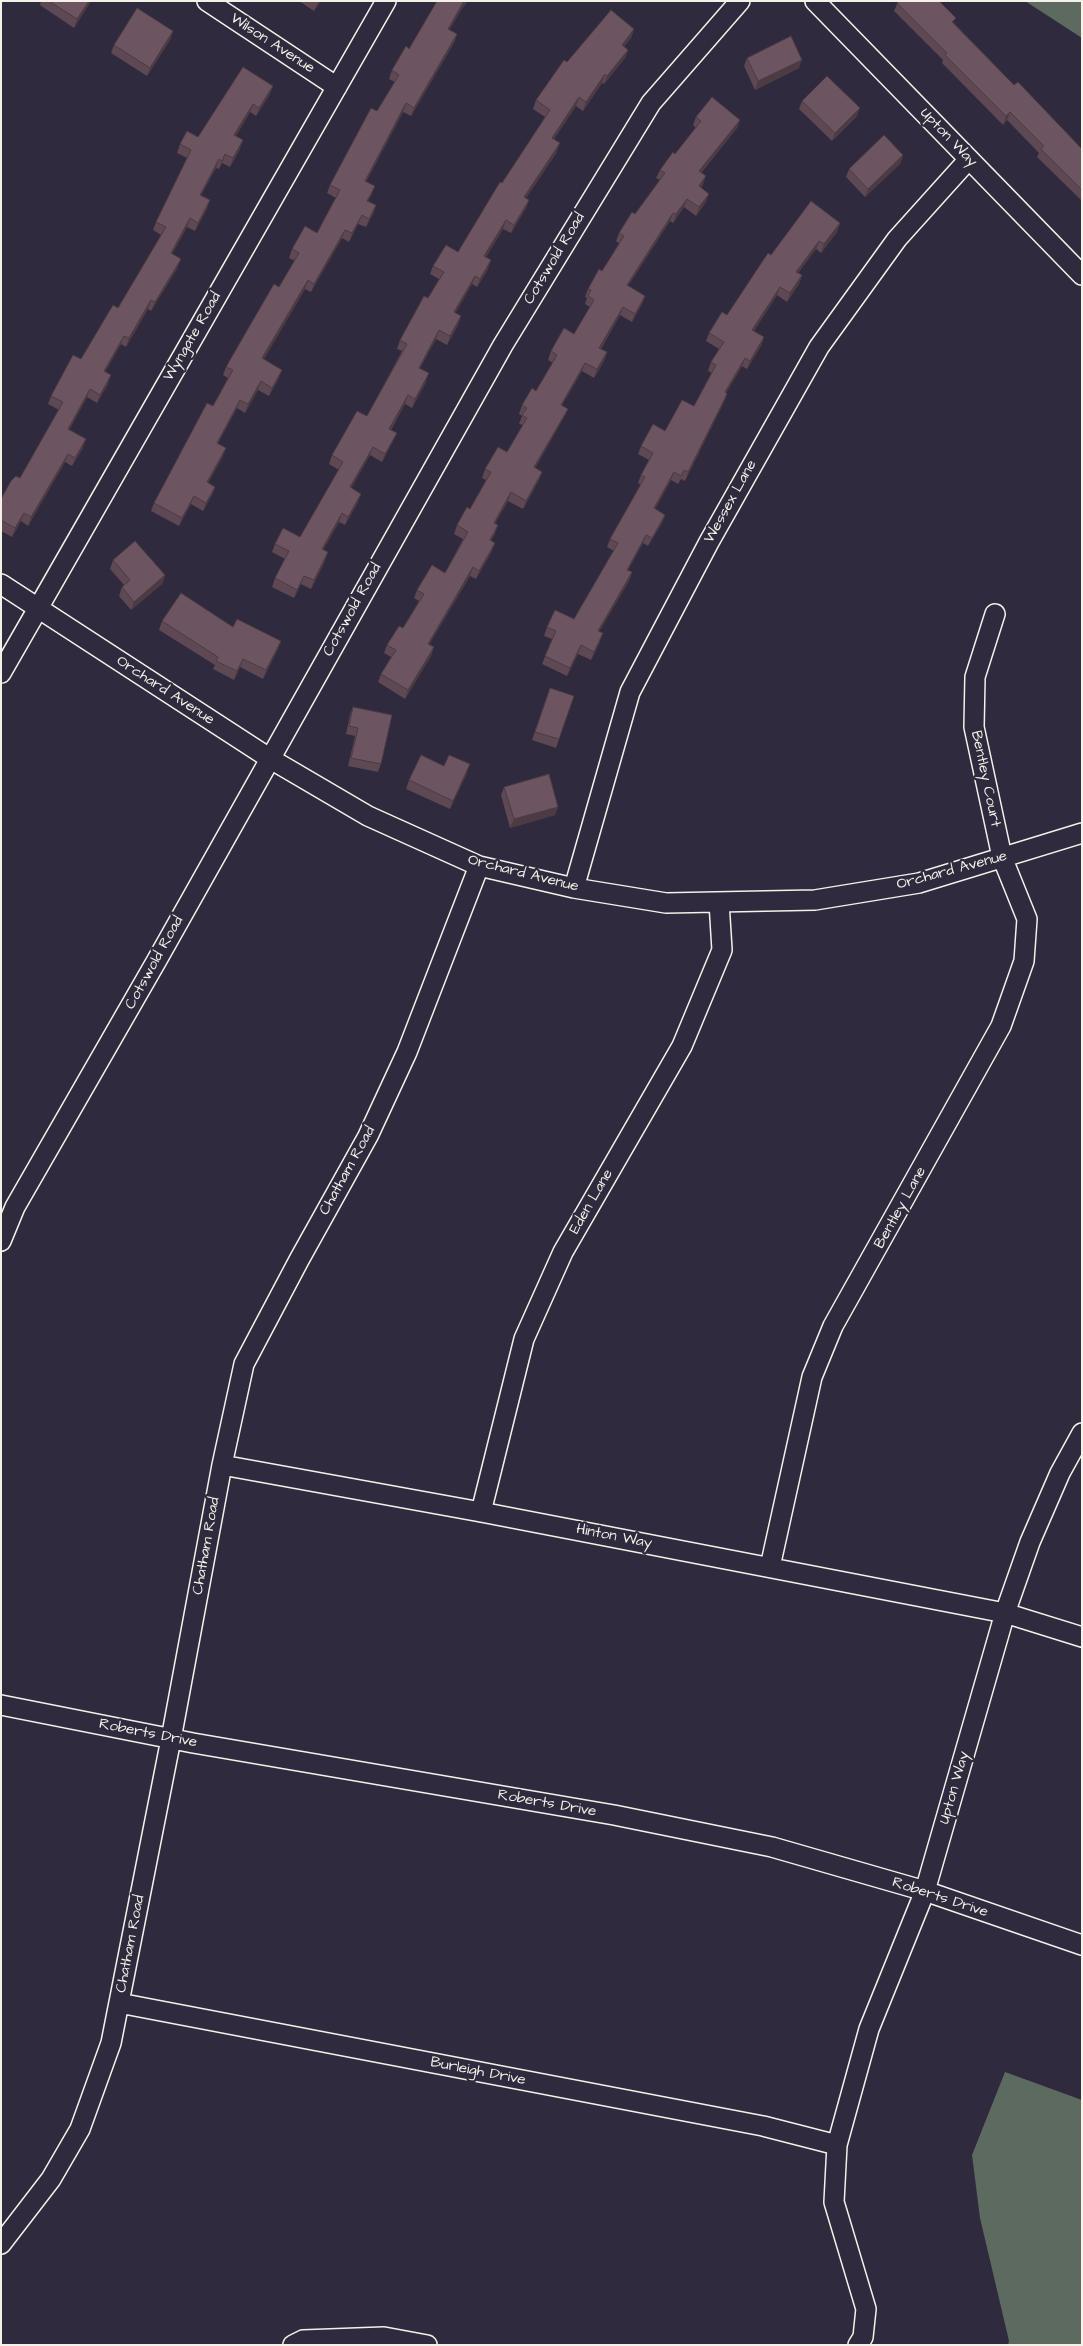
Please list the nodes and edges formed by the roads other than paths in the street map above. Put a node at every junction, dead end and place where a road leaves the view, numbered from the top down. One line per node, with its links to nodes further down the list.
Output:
1 (207, 1): 5 (street, Wilson Avenue)
2 (386, 1): 5 (street, Wyngate Road)
3 (740, 1): 12 (street, Cotswold Road)
4 (815, 1): 6 (street, Upton Way)
5 (337, 87): 9 (street, Wyngate Road)
6 (969, 159): 7 (street, Upton Way); 16 (street, Wessex Lane)
7 (1082, 274)
8 (1, 584): 9 (street, Orchard Avenue)
9 (38, 609): 11 (street, Wyngate Road); 12 (street, Orchard Avenue)
10 (995, 614): 14 (street, Bentley Court)
11 (1, 673)
12 (269, 758): 15 (street, Orchard Avenue); 18 (street, Cotswold Road)
13 (1082, 833): 14 (street, Orchard Avenue)
14 (1002, 857): 17 (street, Orchard Avenue); 22 (street, Bentley Lane)
15 (479, 866): 16 (street, Orchard Avenue); 20 (street, Chatham Road)
16 (574, 888): 17 (street, Orchard Avenue)
17 (719, 902): 21 (street, Eden Lane)
18 (1, 1241)
19 (1082, 1434): 23 (street, Upton Way)
20 (222, 1465): 21 (street, Hinton Way); 26 (street, Chatham Road)
21 (481, 1512): 22 (street, Hinton Way)
22 (770, 1567): 23 (street, Hinton Way)
23 (1005, 1612): 24 (street, Hinton Way); 27 (street, Upton Way)
24 (1082, 1637)
25 (1, 1706): 26 (street, Roberts Drive)
26 (171, 1739): 27 (street, Roberts Drive); 29 (street, Chatham Road)
27 (925, 1891): 28 (street, Roberts Drive); 30 (street, Upton Way)
28 (1082, 1945)
29 (119, 2003): 30 (street, Burleigh Drive); 31 (street, Chatham Road)
30 (837, 2145): 34 (street, Upton Way)
31 (1, 2244)
32 (293, 2345): 33 (street)
33 (427, 2345)
34 (858, 2345)

